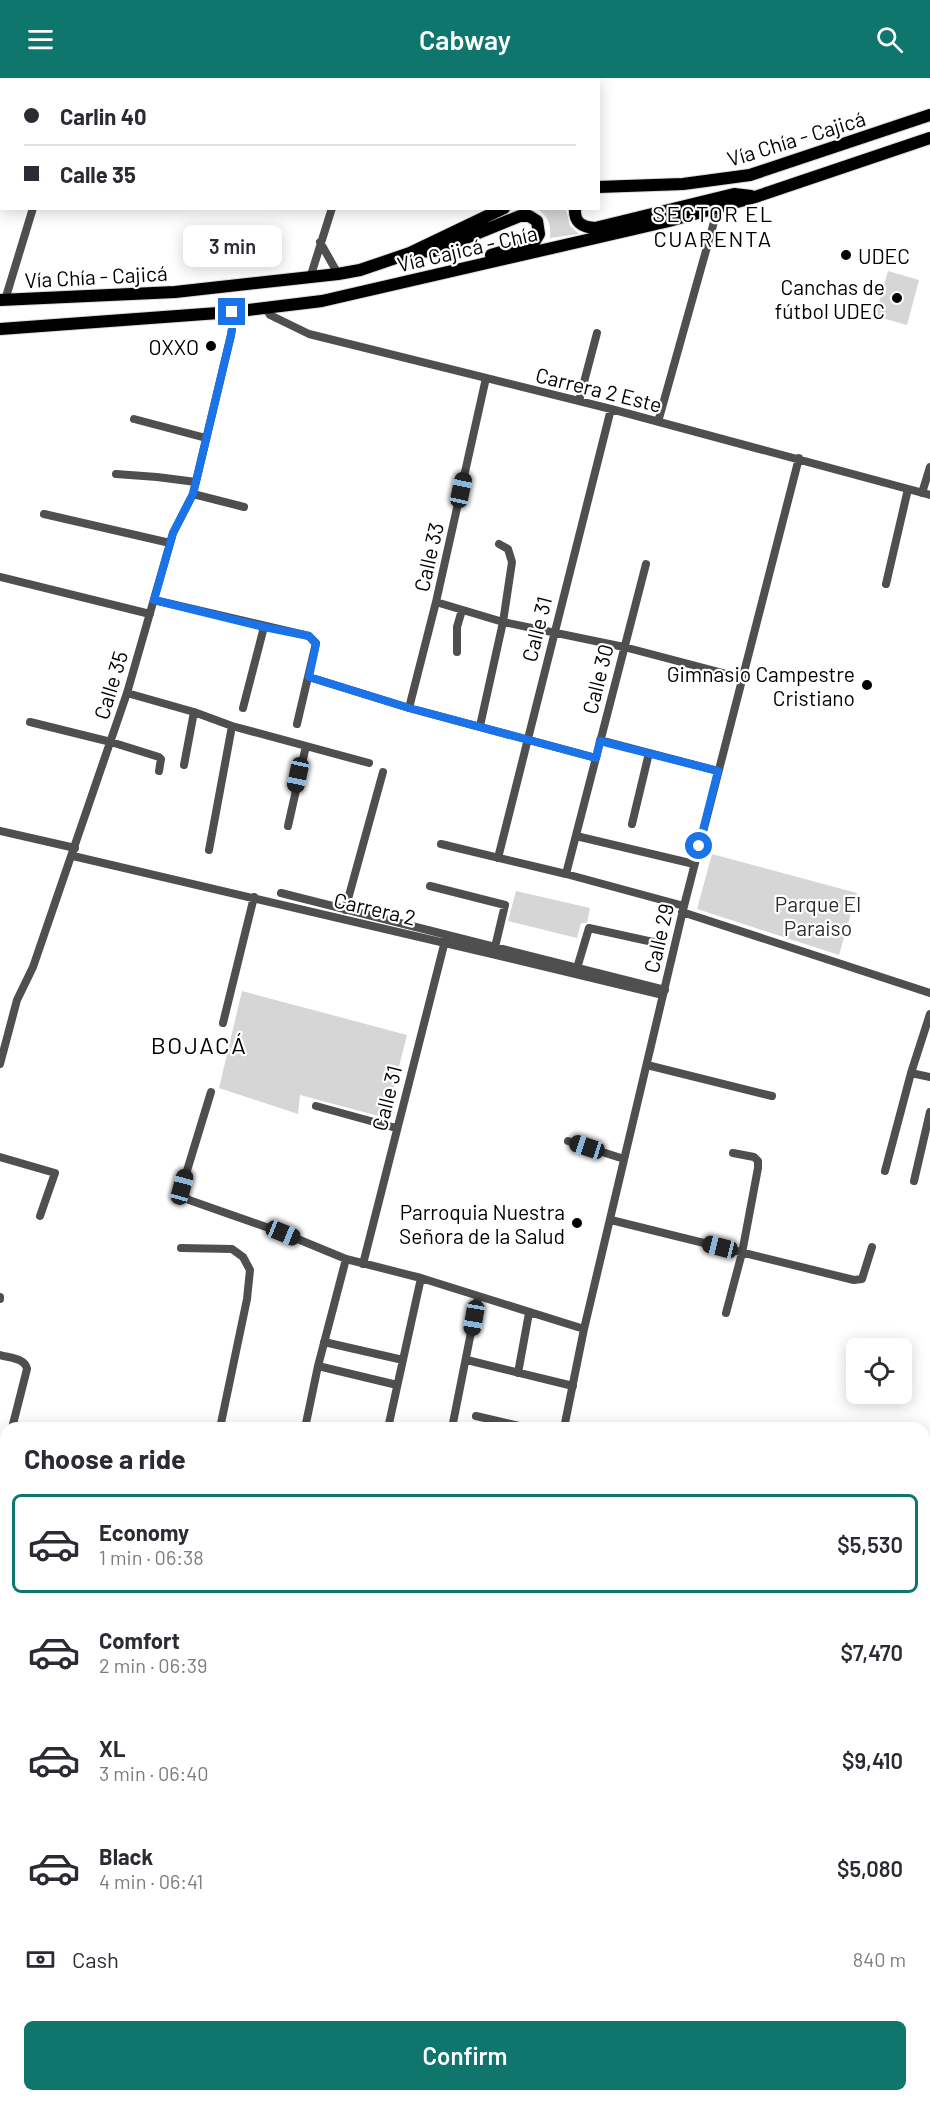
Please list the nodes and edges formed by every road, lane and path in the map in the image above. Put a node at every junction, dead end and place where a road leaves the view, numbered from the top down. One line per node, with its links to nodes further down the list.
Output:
1 (930, 115): 3 (highway, Vía Chía - Cajicá)
2 (930, 138): 6 (highway, Vía Cajicá - Chía)
3 (638, 186): 4 (highway, Vía Chía - Cajicá); 5 (highway)
4 (600, 187)
5 (600, 195)
6 (755, 197): 7 (highway, Vía Cajicá - Chía); 11 (highway)
7 (721, 207): 14 (highway, Vía Cajicá - Chía); 26 (street)
8 (32, 210): 17 (street)
9 (331, 210): 12 (street)
10 (500, 210): 13 (highway, Vía Chía - Cajicá)
11 (575, 210)
12 (320, 242): 15 (street); 16 (street)
13 (410, 252): 14 (highway); 15 (highway, Vía Chía - Cajicá)
14 (467, 269): 18 (highway, Vía Cajicá - Chía)
15 (338, 274): 16 (highway, Vía Chía - Cajicá)
16 (310, 278): 17 (highway, Vía Chía - Cajicá)
17 (2, 300)
18 (266, 308): 19 (highway, Vía Cajicá - Chía); 22 (street, Carrera 2 Este)
19 (232, 312): 20 (highway, Vía Cajicá - Chía); 27 (street, Calle 35)
20 (0, 329)
21 (597, 333): 23 (street)
22 (486, 378): 23 (street, Carrera 2 Este); 43 (street, Calle 33)
23 (579, 401): 24 (street, Carrera 2 Este)
24 (611, 409): 26 (street, Carrera 2 Este); 48 (street, Calle 31)
25 (134, 419): 27 (street)
26 (658, 422): 28 (street, Carrera 2 Este)
27 (206, 438): 31 (street, Calle 35)
28 (799, 458): 32 (street, Carrera 2 Este); 52 (street, Calle 29)
29 (930, 467): 34 (street)
30 (116, 474): 31 (street)
31 (196, 482): 33 (street, Calle 35)
32 (908, 489): 34 (street, Carrera 2 Este); 41 (street)
33 (193, 494): 35 (street); 37 (street, Calle 35)
34 (926, 494)
35 (244, 507)
36 (44, 514): 37 (street)
37 (170, 543): 42 (street, Calle 35)
38 (499, 544): 46 (street)
39 (646, 564): 49 (street, Calle 30)
40 (0, 577): 45 (street)
41 (886, 584)
42 (154, 600): 45 (street, Calle 35); 47 (street)
43 (436, 602): 44 (street); 55 (street, Calle 33)
44 (462, 610): 46 (street); 50 (street)
45 (150, 614): 53 (street, Calle 35)
46 (503, 622): 48 (street); 60 (street)
47 (264, 627): 51 (street); 54 (street)
48 (554, 631): 49 (street); 61 (street, Calle 31)
49 (624, 646): 52 (street); 62 (street, Calle 30)
50 (458, 652)
51 (309, 677): 55 (street); 58 (street)
52 (742, 678): 70 (street, Calle 29)
53 (127, 693): 56 (street); 63 (street, Calle 35)
54 (243, 708)
55 (409, 708): 60 (street)
56 (194, 712): 59 (street); 68 (street)
57 (30, 722): 63 (street)
58 (297, 724)
59 (232, 726): 64 (street); 77 (street)
60 (480, 726): 61 (street)
61 (528, 739): 66 (street); 79 (street, Calle 31)
62 (600, 741): 65 (street); 66 (street, Calle 30)
63 (111, 742): 69 (street); 78 (street, Calle 35)
64 (306, 747): 67 (street); 73 (street)
65 (649, 753): 70 (street); 72 (street)
66 (596, 758): 75 (street, Calle 30)
67 (369, 763)
68 (184, 765)
69 (159, 771)
70 (718, 771): 80 (street, Calle 29)
71 (383, 772): 86 (street)
72 (632, 824)
73 (288, 826)
74 (0, 831): 78 (street, Carrera 2)
75 (576, 836): 80 (street); 81 (street, Calle 30)
76 (441, 844): 79 (street)
77 (208, 850)
78 (74, 852): 84 (street, Carrera 2); 96 (street, Calle 35)
79 (498, 858): 81 (street)
80 (694, 864): 85 (street, Calle 29)
81 (566, 874): 85 (street)
82 (430, 886): 90 (street)
83 (281, 893): 86 (street)
84 (254, 897): 87 (street, Carrera 2); 95 (street)
85 (683, 909): 92 (street, Calle 29); 93 (street)
86 (345, 910): 87 (street)
87 (379, 923): 88 (street, Carrera 2)
88 (446, 938): 90 (street, Carrera 2); 104 (street, Calle 31)
89 (653, 942): 91 (street)
90 (493, 951): 91 (street); 92 (street)
91 (577, 968): 92 (street)
92 (664, 993): 97 (street, Calle 29)
93 (930, 993)
94 (930, 1014): 98 (street)
95 (223, 1023)
96 (0, 1064)
97 (646, 1065): 101 (street); 108 (street, Calle 29)
98 (911, 1073): 99 (street); 109 (street)
99 (930, 1077)
100 (210, 1092): 116 (street)
101 (772, 1096)
102 (316, 1106): 104 (street)
103 (930, 1112): 110 (street)
104 (396, 1128): 117 (street, Calle 31)
105 (568, 1141): 108 (street)
106 (733, 1153): 115 (street)
107 (0, 1156): 111 (street)
108 (624, 1159): 112 (street, Calle 29)
109 (885, 1171)
110 (914, 1181)
111 (40, 1216)
112 (611, 1220): 115 (street); 122 (street, Calle 29)
113 (872, 1247): 115 (street)
114 (181, 1248): 133 (street)
115 (742, 1252): 121 (street)
116 (346, 1259): 117 (street); 123 (street)
117 (363, 1264): 118 (street)
118 (421, 1278): 119 (street); 125 (street)
119 (478, 1297): 120 (street); 126 (street)
120 (529, 1313): 122 (street); 128 (street)
121 (726, 1313)
122 (584, 1329): 130 (street, Calle 29)
123 (324, 1342): 125 (street); 127 (street)
124 (0, 1355): 132 (street)
125 (403, 1360): 129 (street)
126 (467, 1360): 128 (street); 136 (street)
127 (318, 1366): 129 (street); 134 (street)
128 (518, 1373): 130 (street)
129 (397, 1385): 135 (street)
130 (573, 1386): 138 (street, Calle 29)
131 (476, 1416): 137 (street)
132 (14, 1422)
133 (221, 1422)
134 (306, 1422)
135 (389, 1422)
136 (453, 1422)
137 (502, 1422)
138 (565, 1422)

